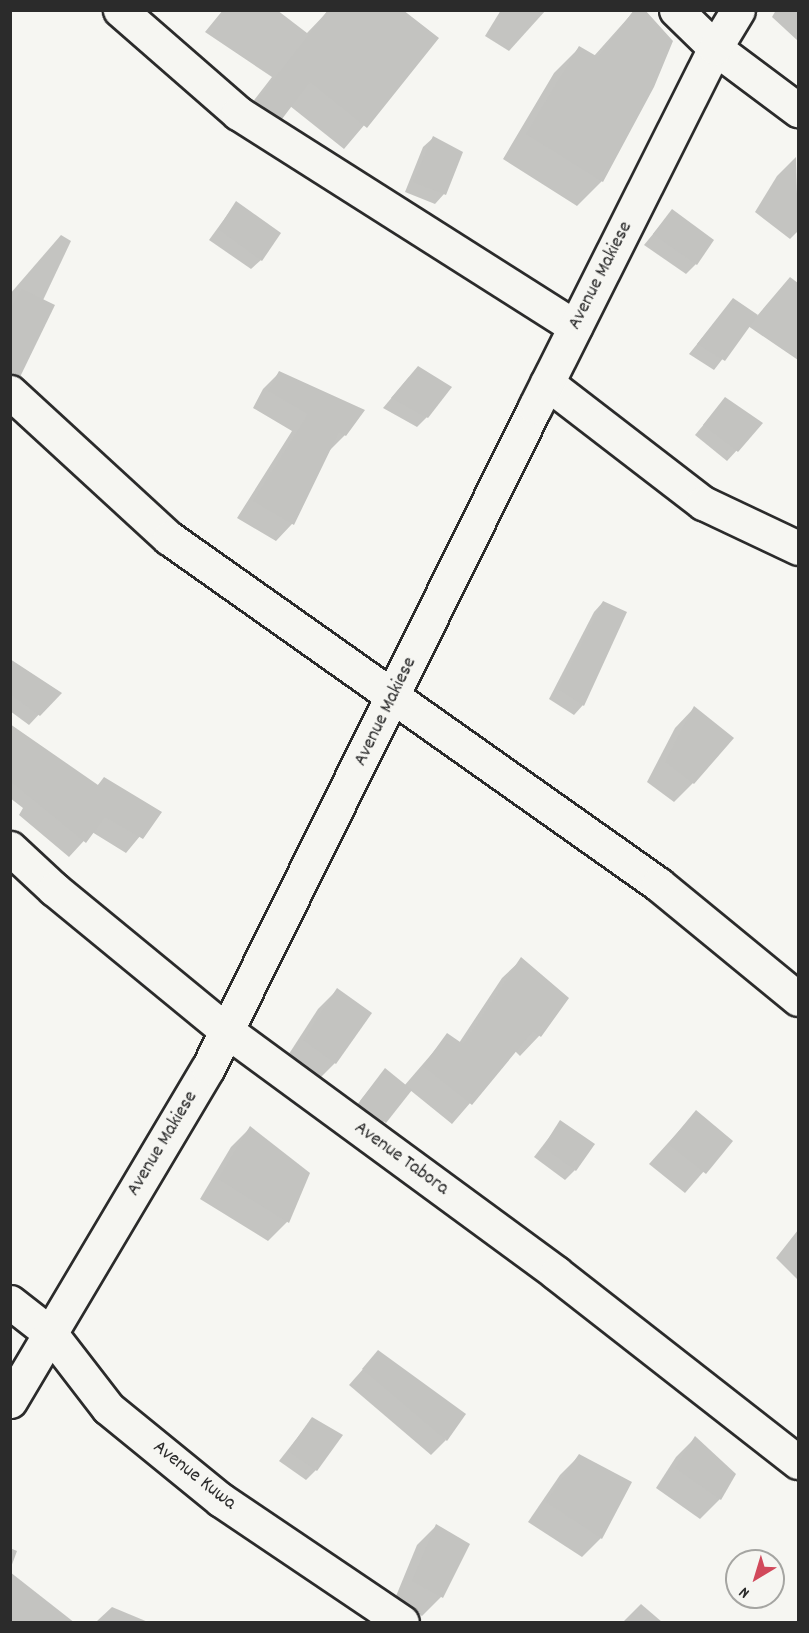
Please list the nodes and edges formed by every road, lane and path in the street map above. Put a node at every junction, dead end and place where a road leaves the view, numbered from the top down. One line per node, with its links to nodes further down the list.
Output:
1 (120, 10): 6 (street)
2 (676, 10): 4 (street)
3 (738, 10): 4 (street, Avenue Makiese)
4 (715, 48): 5 (street); 6 (street, Avenue Makiese)
5 (798, 111)
6 (575, 327): 7 (street, Avenue Makiese)
7 (547, 384): 9 (street); 10 (street, Avenue Makiese)
8 (10, 392): 10 (street)
9 (798, 548)
10 (394, 695): 12 (street); 13 (street, Avenue Makiese)
11 (10, 848): 13 (street, Avenue Tabora)
12 (798, 999)
13 (227, 1031): 15 (street, Avenue Makiese); 17 (street, Avenue Tabora)
14 (10, 1302): 15 (street, Avenue Kuwa)
15 (51, 1334): 16 (street, Avenue Makiese); 18 (street, Avenue Kuwa)
16 (10, 1401)
17 (798, 1462)
18 (402, 1623)

